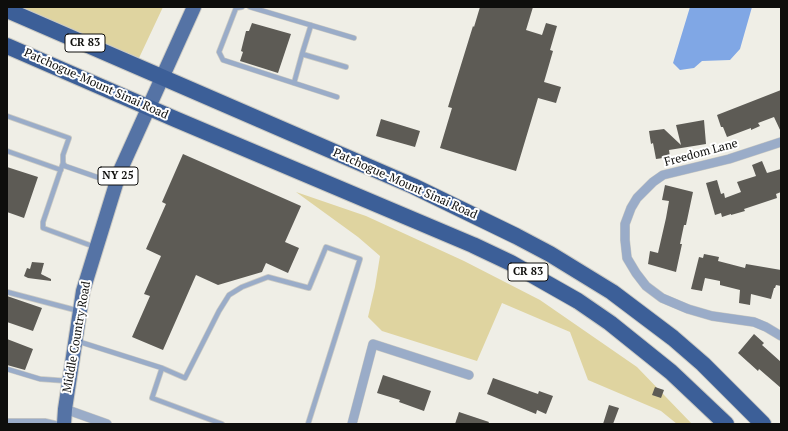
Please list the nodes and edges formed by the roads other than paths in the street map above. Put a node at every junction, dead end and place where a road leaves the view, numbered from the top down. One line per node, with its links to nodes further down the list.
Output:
1 (194, 7): 10 (main road, Middle Country Road / NY 25)
2 (242, 7): 11 (lane)
3 (250, 7): 5 (lane)
4 (7, 10): 10 (highway, Patchogue-Mount Sinai Road / CR 83)
5 (310, 25): 6 (lane); 8 (lane)
6 (354, 38)
7 (7, 46): 13 (highway, Patchogue-Mount Sinai Road / CR 83)
8 (302, 54): 9 (lane); 11 (lane)
9 (346, 67)
10 (163, 77): 13 (main road, Middle Country Road / NY 25); 38 (highway, Patchogue-Mount Sinai Road / CR 83)
11 (294, 83): 12 (lane)
12 (337, 97)
13 (149, 108): 19 (main road, Middle Country Road / NY 25); 37 (highway, Patchogue-Mount Sinai Road / CR 83)
14 (7, 116): 17 (lane)
15 (781, 142): 23 (street, Freedom Lane)
16 (7, 151): 18 (lane)
17 (63, 163): 18 (lane); 19 (lane)
18 (61, 170): 20 (lane)
19 (116, 184): 20 (main road, Middle Country Road / NY 25)
20 (96, 248): 22 (main road, Middle Country Road / NY 25)
21 (7, 292): 22 (lane)
22 (80, 312): 24 (main road, Middle Country Road / NY 25)
23 (781, 336)
24 (76, 341): 25 (lane); 28 (main road, Middle Country Road / NY 25)
25 (162, 368): 34 (lane); 35 (lane)
26 (7, 369): 28 (lane)
27 (469, 375): 36 (street)
28 (70, 382): 29 (main road, Middle Country Road / NY 25)
29 (65, 409): 32 (main road, Middle Country Road / NY 25); 33 (street)
30 (8, 421): 31 (lane)
31 (58, 424)
32 (64, 424)
33 (107, 424)
34 (222, 424)
35 (308, 424)
36 (352, 424)
37 (726, 424)
38 (763, 424)

